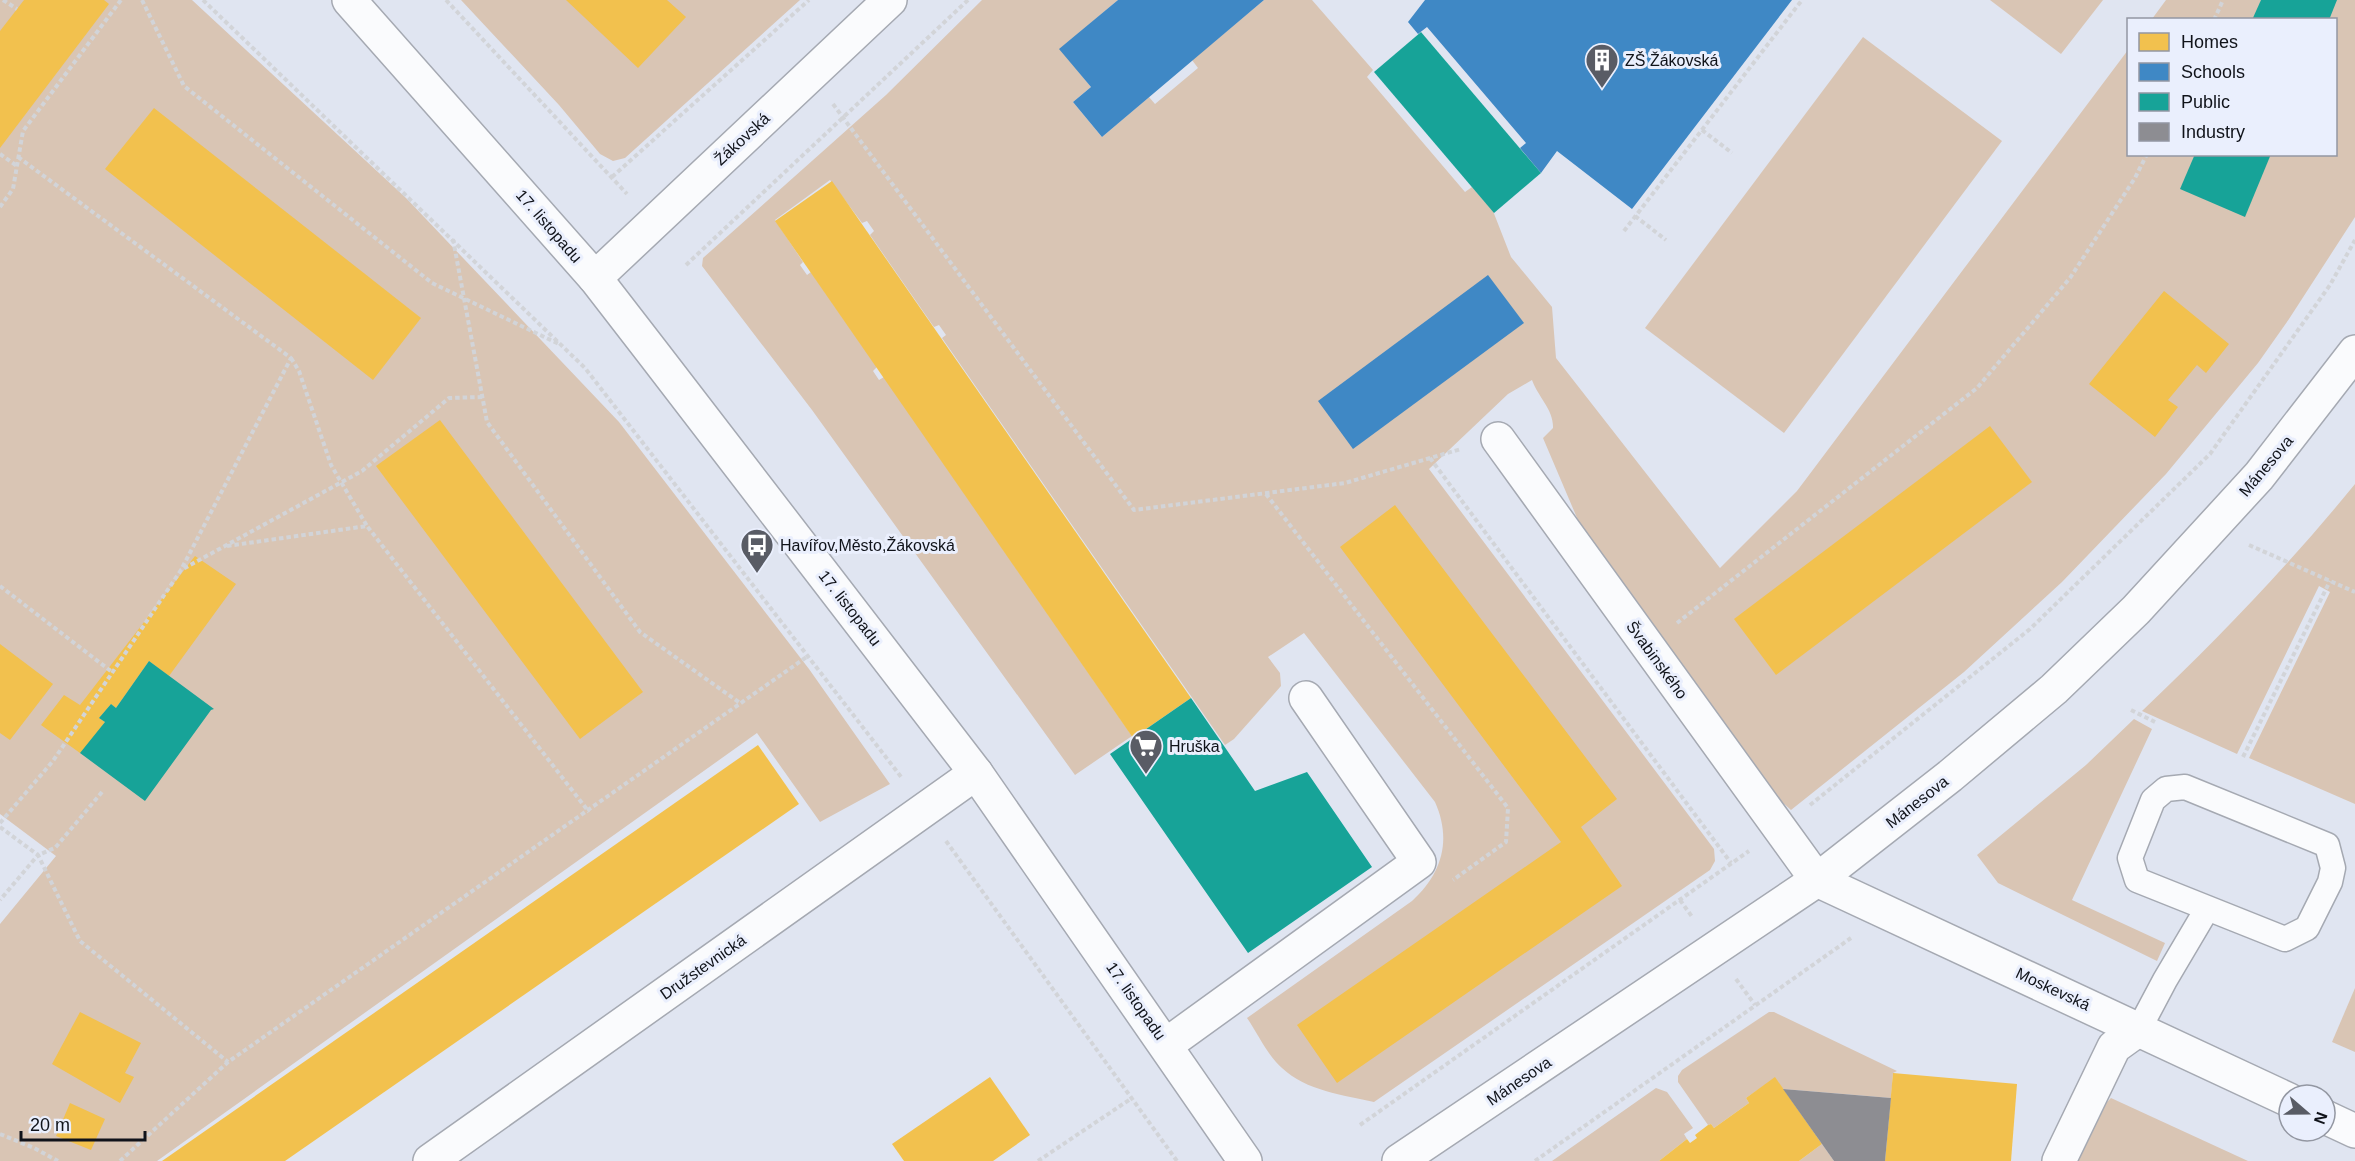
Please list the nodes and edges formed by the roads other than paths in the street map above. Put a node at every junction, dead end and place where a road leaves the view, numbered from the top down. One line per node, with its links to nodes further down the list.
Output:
1 (349, 0): 3 (street, 17. listopadu)
2 (890, 0): 3 (street, Žákovská)
3 (595, 278): 7 (street, 17. listopadu)
4 (2355, 352): 8 (street, Mánesova)
5 (1498, 438): 8 (street, Švabinského)
6 (1306, 698): 11 (street)
7 (976, 772): 11 (street, 17. listopadu); 15 (street, Družstevnická)
8 (1817, 880): 10 (street, Moskevská); 17 (street, Mánesova)
9 (2207, 909): 9 (lane); 10 (lane)
10 (2139, 1029): 12 (street, Moskevská); 18 (street)
11 (1166, 1045): 16 (street, 17. listopadu)
12 (2277, 1094)
13 (2337, 1123): 14 (street)
14 (2355, 1131)
15 (430, 1161)
16 (1245, 1161)
17 (1399, 1161)
18 (2059, 1161)

